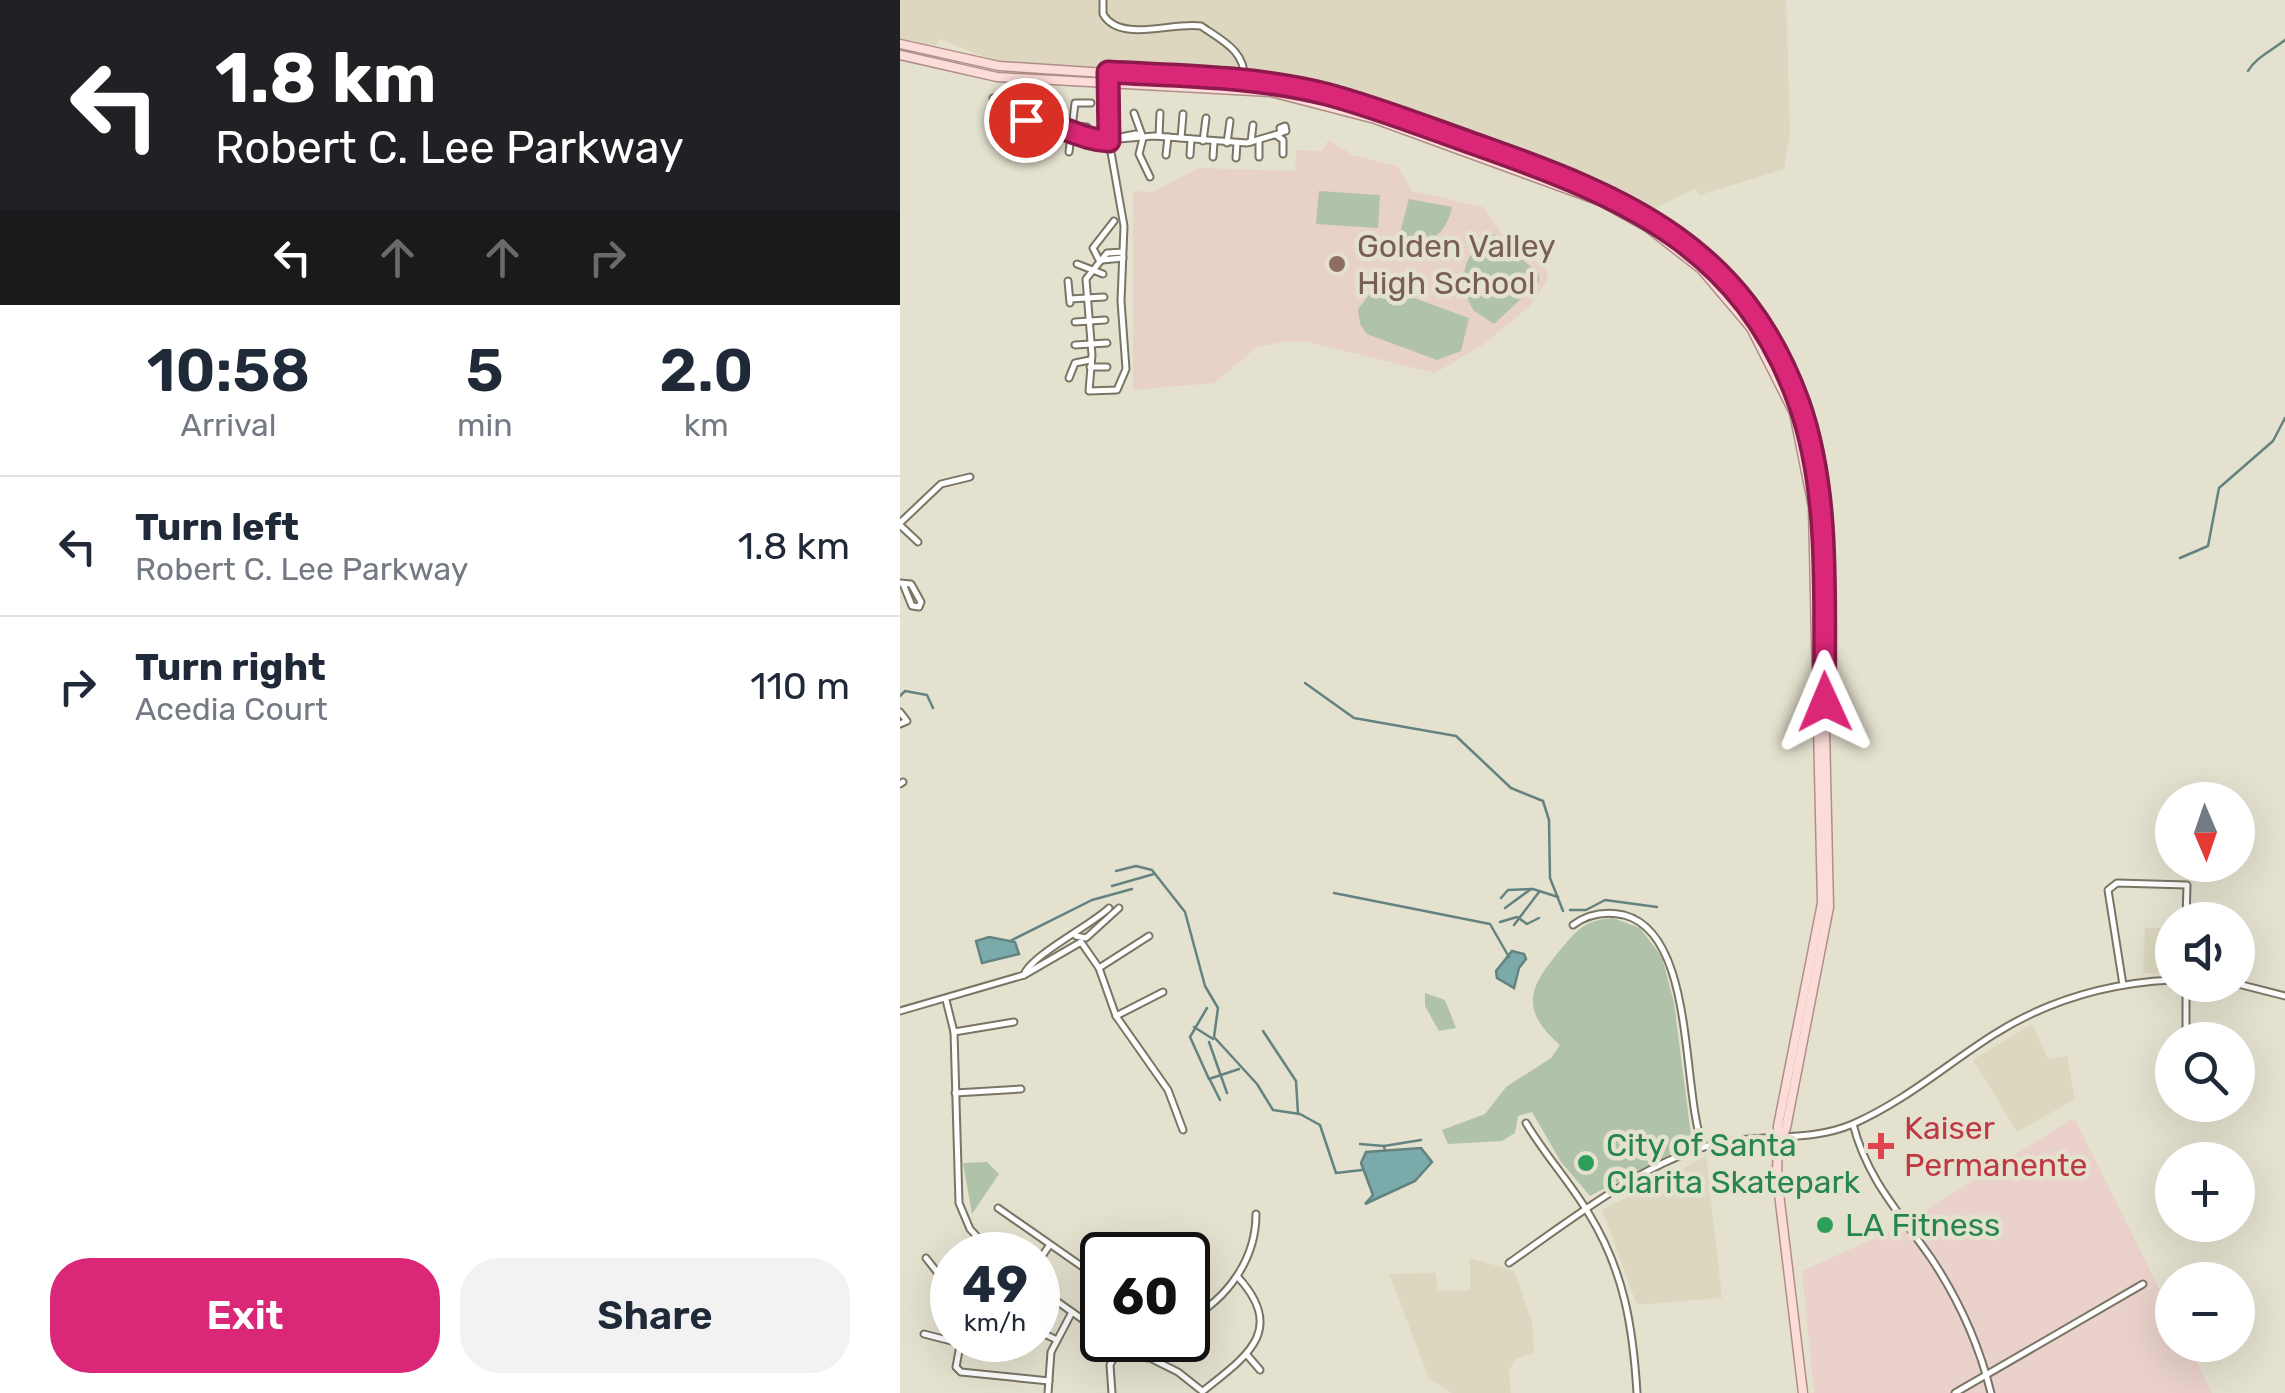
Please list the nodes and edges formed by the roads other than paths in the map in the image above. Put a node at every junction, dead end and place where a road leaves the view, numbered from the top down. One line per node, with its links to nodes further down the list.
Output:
1 (1103, 0): 5 (street)
2 (900, 44): 4 (main road)
3 (900, 55): 4 (main road)
4 (1107, 78): 5 (main road); 27 (street); 90 (main road)
5 (1244, 81): 90 (main road)
6 (994, 98): 16 (street)
7 (1029, 98): 14 (street)
8 (1052, 98): 17 (street)
9 (1091, 104): 20 (street)
10 (1134, 113): 23 (street)
11 (1160, 113): 21 (street)
12 (1183, 114): 24 (street)
13 (1206, 118): 28 (street)
14 (1026, 120): 16 (street); 17 (street); 33 (street)
15 (1230, 120): 31 (street)
16 (1011, 123): 25 (street)
17 (1049, 123): 20 (street); 34 (street)
18 (1253, 125): 30 (street)
19 (1087, 127): 20 (street)
20 (1075, 130): 27 (street); 35 (street)
21 (1158, 136): 22 (street); 23 (street)
22 (1168, 137): 24 (street); 36 (street)
23 (1143, 138): 27 (street); 42 (street)
24 (1181, 138): 26 (street)
25 (1000, 140)
26 (1191, 140): 28 (street); 38 (street)
27 (1109, 141): 44 (street)
28 (1204, 141): 29 (street)
29 (1214, 142): 31 (street); 39 (street)
30 (1255, 142): 32 (street); 37 (street); 41 (street)
31 (1228, 143): 32 (street)
32 (1238, 143): 40 (street)
33 (1024, 144)
34 (1046, 148)
35 (1069, 152)
36 (1166, 154)
37 (1283, 154)
38 (1190, 155)
39 (1212, 157)
40 (1236, 158)
41 (1259, 158)
42 (1150, 177)
43 (1114, 221): 45 (street)
44 (1123, 255): 45 (street); 58 (street)
45 (1099, 260): 47 (street)
46 (1077, 264): 47 (street)
47 (1089, 271): 48 (street); 51 (street)
48 (1104, 274)
49 (1068, 281): 51 (street)
50 (1104, 297): 51 (street)
51 (1085, 299): 53 (street)
52 (1105, 320): 53 (street)
53 (1088, 321): 54 (street); 56 (street)
54 (1074, 322)
55 (1108, 343): 56 (street)
56 (1091, 344): 57 (street); 58 (street)
57 (1075, 345)
58 (1090, 364): 59 (street); 60 (street)
59 (1108, 367)
60 (1070, 378)
61 (970, 476): 62 (street)
62 (900, 524): 63 (street)
63 (918, 542)
64 (901, 584): 64 (street)
65 (900, 712): 66 (street)
66 (900, 724)
67 (2187, 902): 76 (street)
68 (1109, 908): 71 (street)
69 (1119, 908): 71 (street)
70 (1572, 925): 91 (street)
71 (1076, 936): 74 (street)
72 (1149, 936): 73 (street)
73 (1098, 968): 74 (street); 82 (street)
74 (1024, 975): 80 (street)
75 (2155, 982): 76 (street)
76 (2123, 985): 88 (street)
77 (2255, 988): 79 (street)
78 (1163, 992): 82 (street)
79 (2285, 996)
80 (946, 1000): 81 (street); 84 (street)
81 (900, 1011)
82 (1116, 1016): 89 (street)
83 (1014, 1022): 84 (street)
84 (954, 1032): 86 (street)
85 (1022, 1089): 86 (street)
86 (955, 1093): 95 (street)
87 (1526, 1123): 93 (street)
88 (1853, 1124): 90 (street); 115 (street)
89 (1183, 1130)
90 (1780, 1139): 91 (street); 121 (main road)
91 (1703, 1147): 93 (street)
92 (998, 1208): 96 (street)
93 (1587, 1210): 99 (street); 120 (street)
94 (1256, 1214): 100 (street)
95 (973, 1232)
96 (1030, 1232)
97 (926, 1258): 98 (street)
98 (930, 1263)
99 (1509, 1263)
100 (1237, 1276): 102 (street); 109 (street)
101 (2143, 1284): 115 (street)
102 (1210, 1300)
103 (1060, 1304): 104 (street)
104 (1072, 1312): 105 (street); 106 (street)
105 (1080, 1318)
106 (1060, 1331)
107 (924, 1334): 108 (street)
108 (930, 1335)
109 (1248, 1356): 114 (street); 117 (street)
110 (957, 1362): 116 (street)
111 (1052, 1362): 116 (street)
112 (1112, 1362): 119 (street)
113 (1156, 1362): 117 (street)
114 (1260, 1370)
115 (1986, 1372): 122 (street); 123 (street)
116 (1050, 1381): 118 (street)
117 (1204, 1392)
118 (1048, 1393)
119 (1112, 1393)
120 (1637, 1393)
121 (1803, 1393)
122 (1955, 1393)
123 (1991, 1393)

